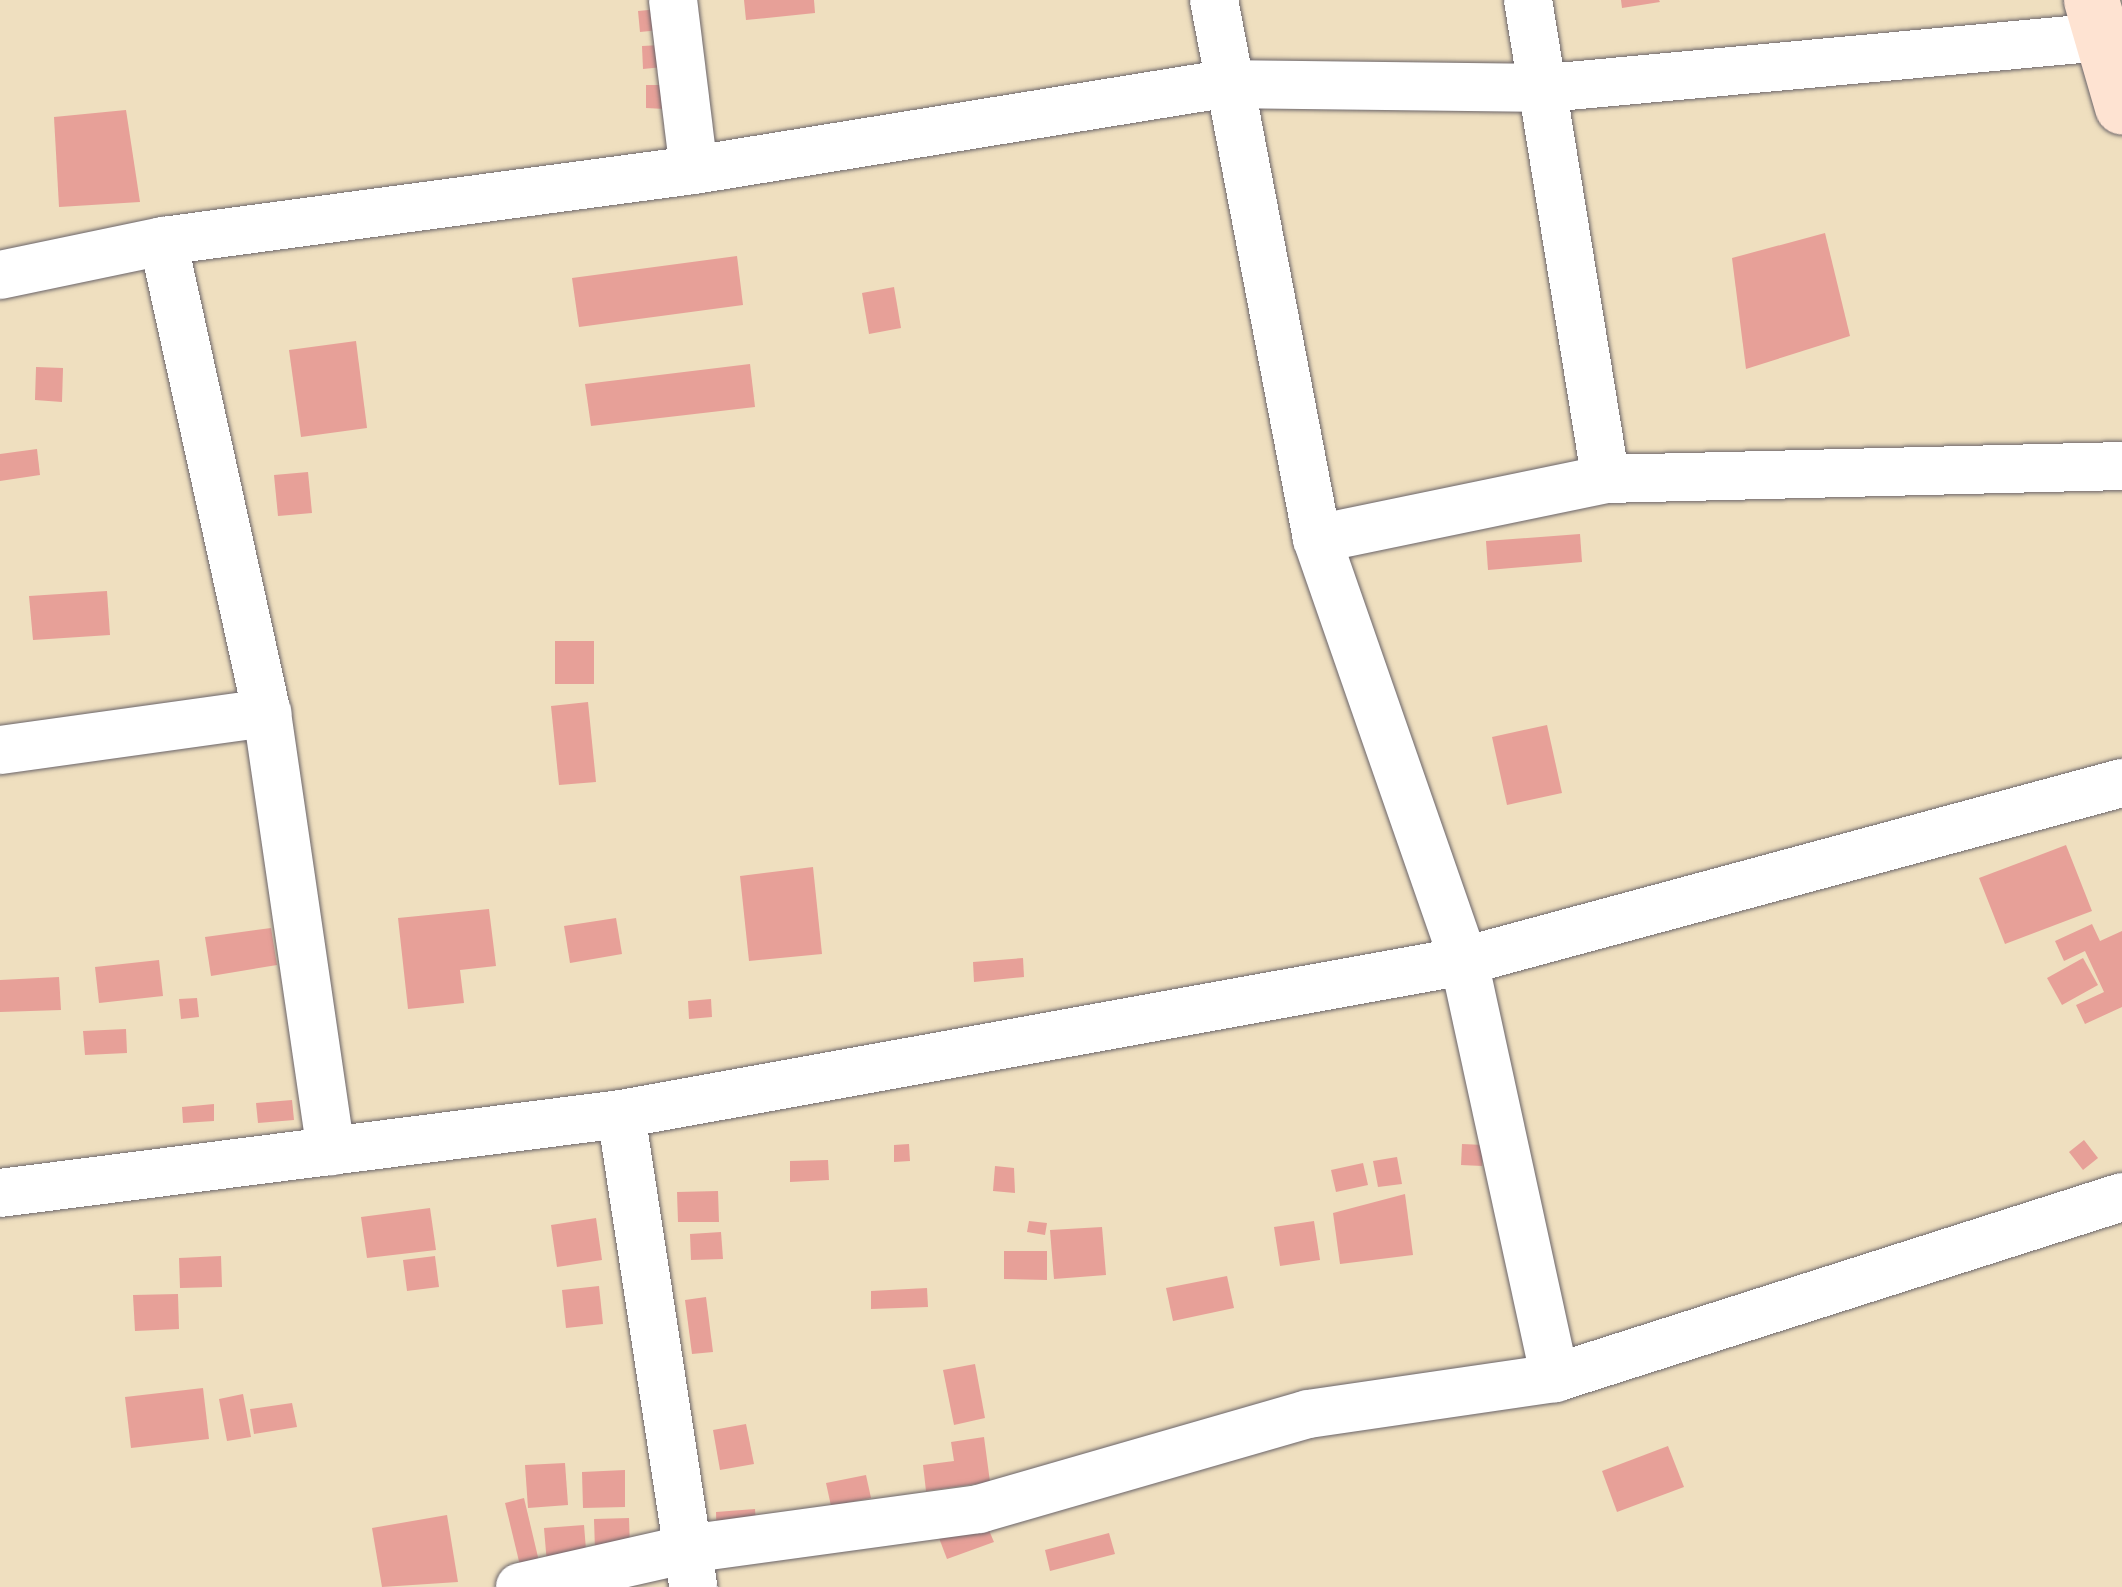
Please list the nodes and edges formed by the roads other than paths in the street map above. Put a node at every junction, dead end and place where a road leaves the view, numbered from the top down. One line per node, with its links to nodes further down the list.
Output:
1 (674, 0): 8 (street)
2 (1214, 0): 5 (street)
3 (1528, 0): 6 (street)
4 (2096, 18): 6 (street); 7 (main road)
5 (1223, 84): 6 (street); 8 (street); 13 (street)
6 (1547, 88): 12 (street)
7 (2122, 107)
8 (694, 170): 9 (street)
9 (163, 241): 10 (street); 14 (street)
10 (0, 275)
11 (2122, 466): 12 (street)
12 (1606, 479): 13 (street)
13 (1317, 538): 17 (street)
14 (267, 713): 15 (street); 19 (street)
15 (0, 750)
16 (2122, 784): 17 (street)
17 (1464, 961): 18 (street); 22 (street)
18 (620, 1114): 19 (street); 23 (street)
19 (331, 1151): 20 (street)
20 (0, 1193)
21 (2122, 1197): 22 (street)
22 (1555, 1378): 23 (street)
23 (690, 1568): 24 (street)
24 (520, 1587)

